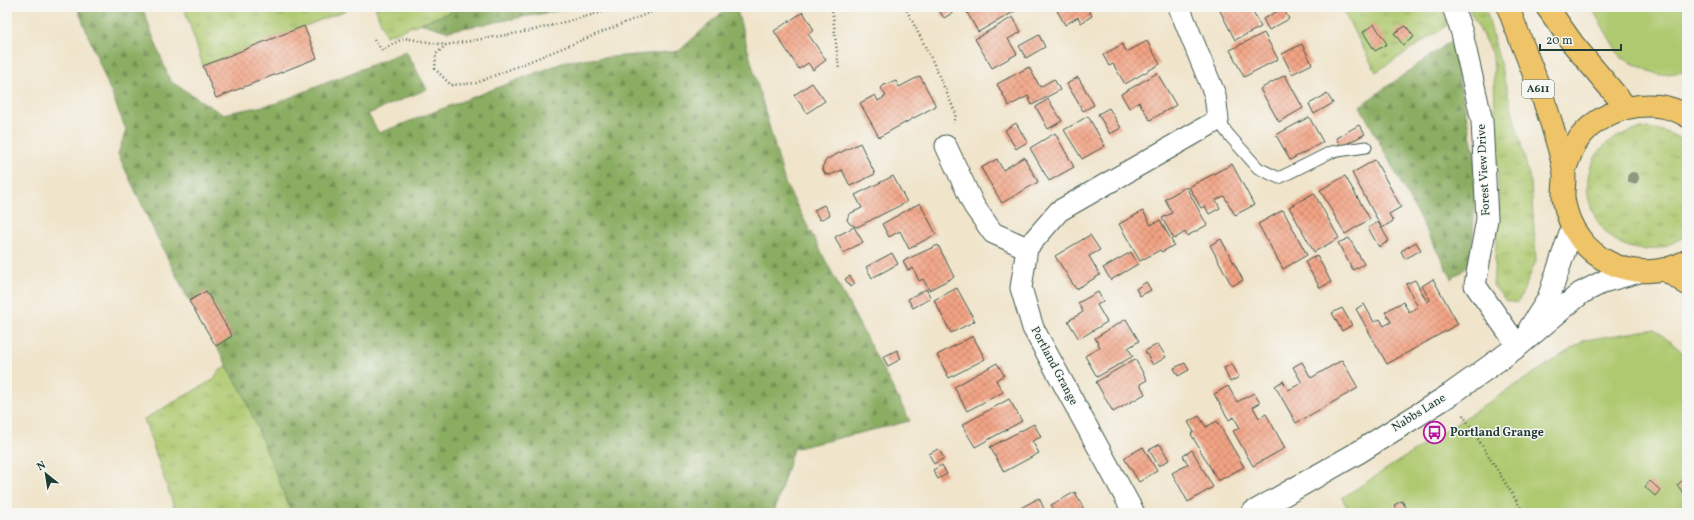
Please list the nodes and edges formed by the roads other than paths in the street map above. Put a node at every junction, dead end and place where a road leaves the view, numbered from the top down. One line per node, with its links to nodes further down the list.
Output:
1 (1179, 7): 7 (street)
2 (1453, 7): 17 (street, Forest View Drive)
3 (1508, 7): 10 (main road, A611)
4 (1547, 7): 5 (main road)
5 (1626, 107): 6 (main road, A611); 10 (main road, A611)
6 (1685, 112)
7 (1218, 120): 9 (lane); 12 (street)
8 (946, 146): 12 (street)
9 (1366, 147)
10 (1564, 171): 11 (main road, A611)
11 (1572, 228): 15 (main road, A611); 17 (street, Nabbs Lane)
12 (1027, 248): 18 (street, Portland Grange)
13 (1687, 261): 14 (main road, A611)
14 (1665, 270): 15 (main road, A611); 16 (main road)
15 (1638, 272): 17 (street, Nabbs Lane)
16 (1687, 284)
17 (1518, 346): 19 (street, Nabbs Lane)
18 (1134, 513)
19 (1252, 513)

